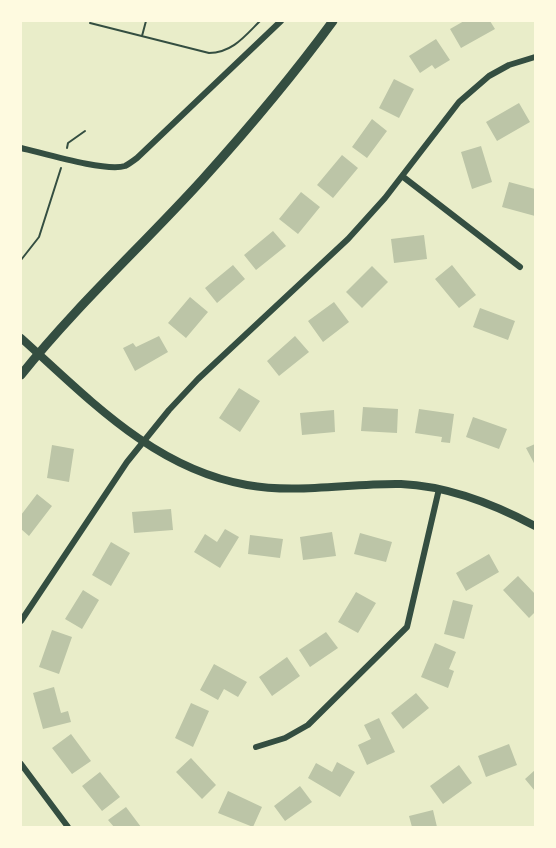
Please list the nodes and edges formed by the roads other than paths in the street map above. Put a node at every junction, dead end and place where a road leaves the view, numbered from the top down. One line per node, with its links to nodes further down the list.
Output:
1 (281, 21): 4 (street)
2 (333, 21): 8 (main road)
3 (535, 57): 5 (street)
4 (21, 148)
5 (402, 176): 6 (street); 10 (street)
6 (520, 267)
7 (21, 338): 8 (street)
8 (38, 353): 9 (main road); 10 (street)
9 (21, 375)
10 (142, 442): 11 (street); 13 (street)
11 (439, 489): 12 (street); 14 (street)
12 (535, 526)
13 (21, 621)
14 (256, 747)
15 (21, 764): 16 (street)
16 (68, 827)

